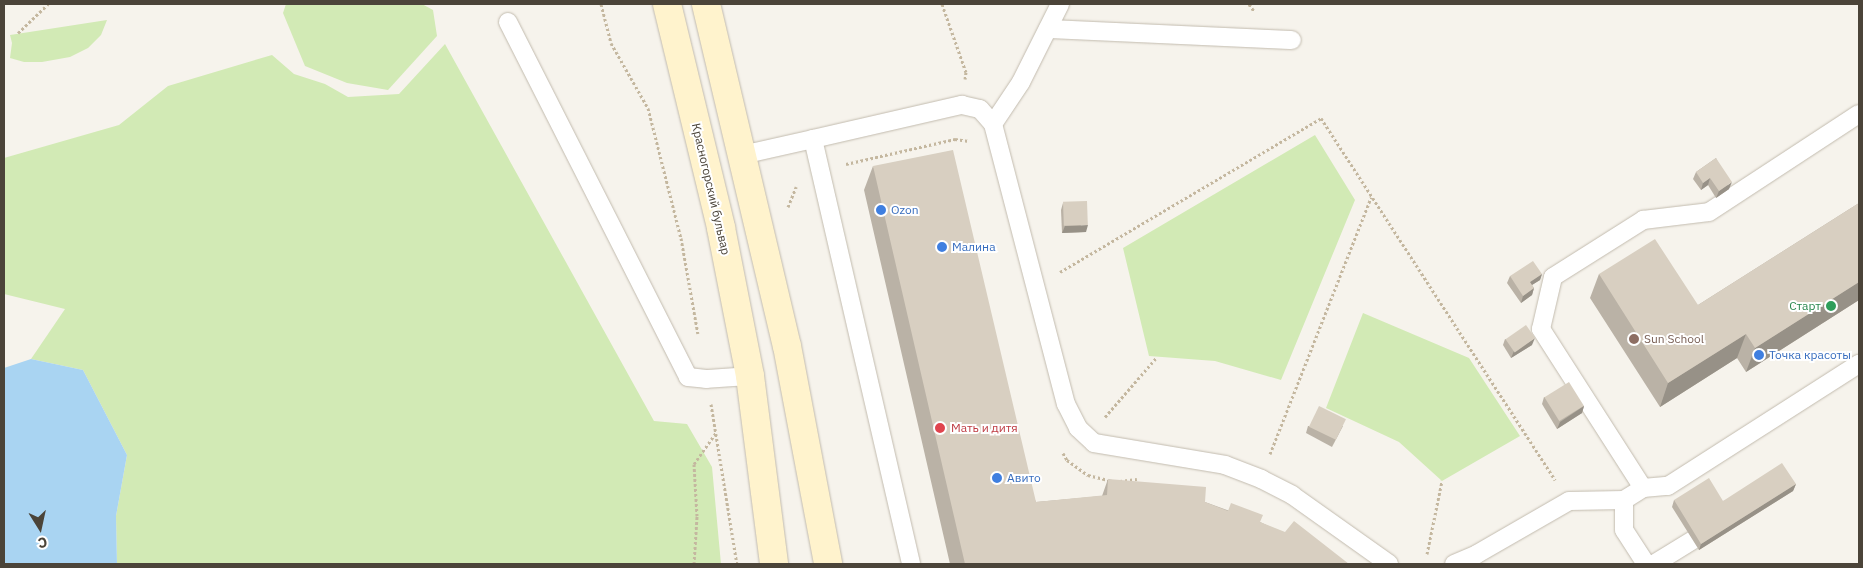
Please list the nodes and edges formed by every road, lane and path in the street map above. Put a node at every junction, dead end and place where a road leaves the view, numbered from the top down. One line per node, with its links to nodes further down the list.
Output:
1 (48, 4): 9 (path)
2 (601, 4): 21 (path)
3 (667, 4): 20 (main road, Красногорский бульвар)
4 (706, 4): 15 (main road)
5 (942, 4): 11 (path)
6 (1060, 4): 8 (lane)
7 (508, 22): 21 (lane)
8 (1048, 29): 10 (lane); 13 (lane)
9 (18, 33)
10 (1292, 40)
11 (962, 105): 13 (lane); 14 (lane)
12 (1859, 114): 27 (lane)
13 (993, 124): 17 (lane)
14 (813, 139): 15 (lane); 36 (lane)
15 (742, 155): 35 (main road)
16 (1371, 196): 17 (path); 25 (path); 29 (path)
17 (1035, 286): 23 (lane)
18 (1157, 357): 23 (path)
19 (1859, 364): 27 (lane)
20 (750, 376): 21 (lane); 34 (main road, Красногорский бульвар)
21 (706, 379): 22 (path)
22 (716, 432): 32 (path); 33 (path)
23 (1087, 437): 24 (path); 25 (lane)
24 (1067, 460)
25 (1261, 479): 37 (lane)
26 (1442, 481): 31 (path)
27 (1643, 488): 28 (lane)
28 (1624, 500): 29 (lane); 39 (lane)
29 (1569, 501): 38 (lane)
30 (1693, 540): 40 (lane)
31 (1427, 555)
32 (694, 564)
33 (737, 564)
34 (774, 564)
35 (828, 564)
36 (912, 564)
37 (1390, 564)
38 (1454, 564)
39 (1646, 564)
40 (1654, 564)

